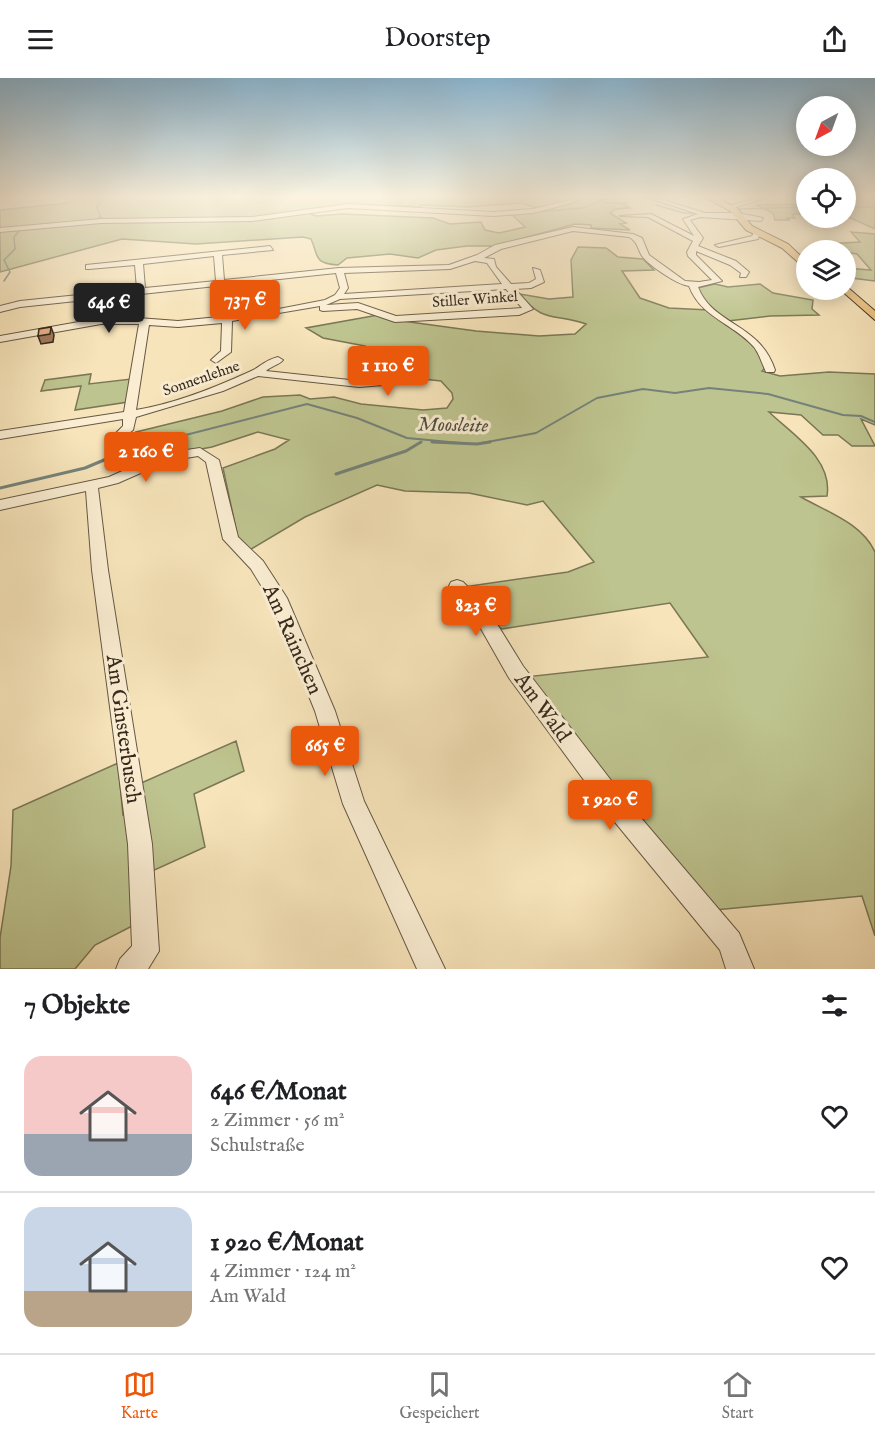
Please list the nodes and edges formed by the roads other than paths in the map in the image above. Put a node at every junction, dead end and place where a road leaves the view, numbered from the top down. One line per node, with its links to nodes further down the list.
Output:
1 (534, 238): 12 (street)
2 (635, 238): 19 (street)
3 (686, 238): 7 (street)
4 (697, 238): 7 (street)
5 (752, 238): 8 (street)
6 (768, 238): 11 (main road)
7 (696, 244): 17 (street); 19 (street)
8 (719, 245)
9 (270, 248): 10 (street)
10 (218, 253): 13 (street); 18 (street)
11 (796, 256)
12 (476, 259): 15 (street); 20 (street)
13 (139, 262): 14 (street); 21 (street)
14 (89, 267)
15 (339, 270): 18 (street); 23 (street)
16 (536, 270): 20 (street)
17 (743, 275)
18 (220, 281): 21 (street); 30 (street)
19 (693, 285): 36 (street)
20 (505, 286): 23 (street); 25 (street, Stiller Winkel)
21 (141, 290): 22 (street)
22 (81, 292): 27 (street); 28 (street)
23 (338, 297): 25 (street); 26 (street)
24 (856, 299): 29 (main road)
25 (358, 306): 26 (street)
26 (314, 307): 30 (street)
27 (0, 309)
28 (77, 316): 31 (street); 32 (street)
29 (875, 317)
30 (225, 319): 31 (street); 34 (street)
31 (144, 323): 39 (street)
32 (3, 338): 33 (street)
33 (0, 348)
34 (216, 360)
35 (278, 360): 37 (street, Sonnenlehne)
36 (770, 370)
37 (258, 374): 38 (street); 39 (street, Sonnenlehne)
38 (416, 380)
39 (129, 415): 40 (street, Sonnenlehne); 41 (street)
40 (0, 435)
41 (116, 439)
42 (89, 485): 43 (street); 45 (street, Am Ginsterbusch); 46 (street, Am Rainchen)
43 (0, 505)
44 (458, 586): 47 (street, Am Wald)
45 (130, 969)
46 (431, 969)
47 (740, 969)

